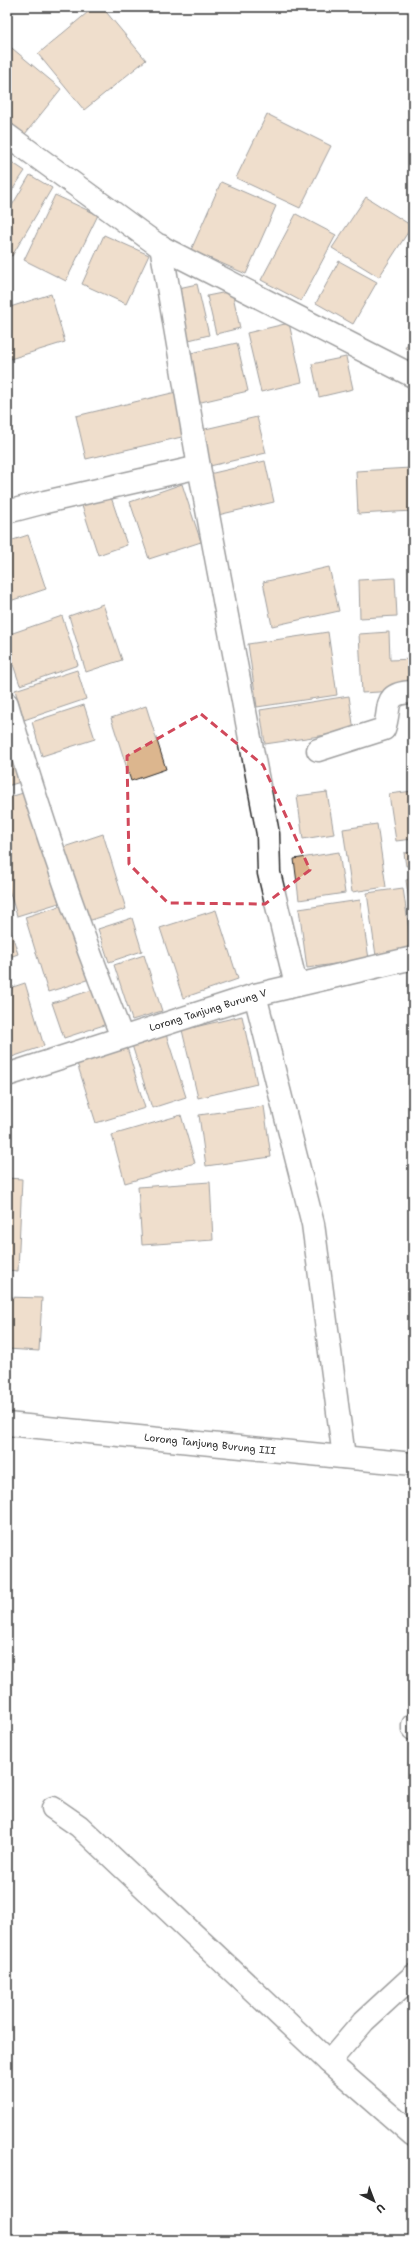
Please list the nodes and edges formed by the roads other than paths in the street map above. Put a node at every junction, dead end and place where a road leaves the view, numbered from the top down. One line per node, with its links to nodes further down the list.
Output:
1 (7, 135): 2 (street)
2 (161, 246): 3 (street); 4 (street)
3 (413, 376)
4 (199, 467): 5 (street); 10 (street)
5 (7, 512)
6 (413, 692): 8 (street)
7 (7, 704): 12 (street)
8 (318, 750)
9 (413, 958): 10 (street, Lorong Tanjung Burung V)
10 (296, 985): 11 (street, Lorong Tanjung Burung V)
11 (255, 995): 12 (street, Lorong Tanjung Burung V); 15 (street)
12 (122, 1037): 13 (street, Lorong Tanjung Burung V)
13 (7, 1075)
14 (7, 1424): 15 (street, Lorong Tanjung Burung III)
15 (344, 1457): 16 (street, Lorong Tanjung Burung III)
16 (413, 1464)
17 (413, 1725): 18 (street)
18 (413, 1729)
19 (53, 1808): 21 (street)
20 (413, 1976): 21 (street)
21 (329, 2062): 22 (street)
22 (413, 2135)

